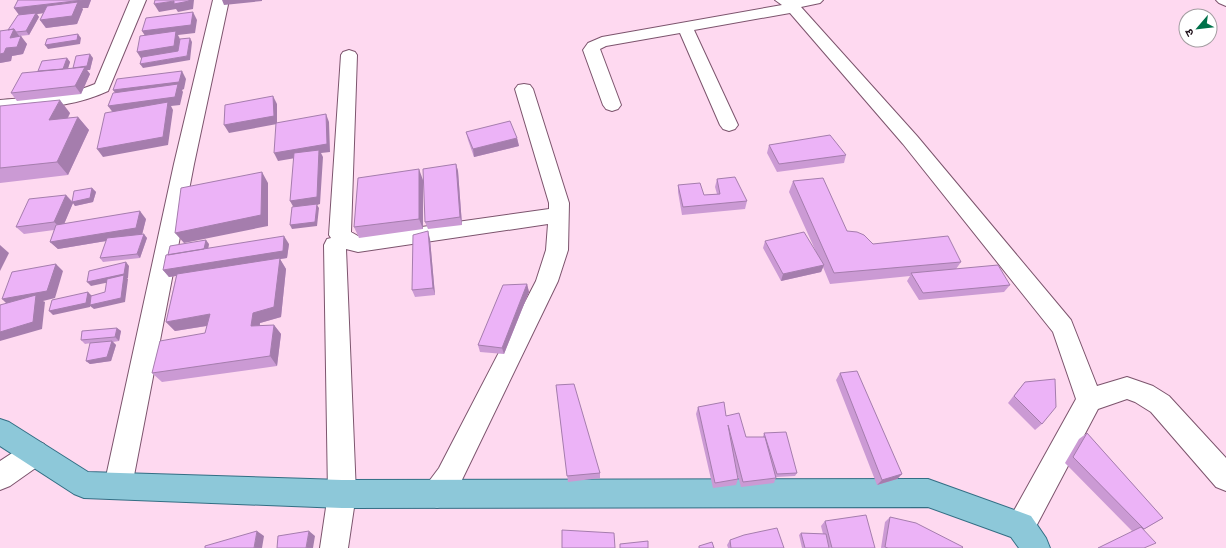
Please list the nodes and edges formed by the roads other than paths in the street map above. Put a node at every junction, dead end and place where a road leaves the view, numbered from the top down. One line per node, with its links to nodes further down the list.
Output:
1 (138, 0): 9 (street)
2 (221, 0): 18 (street)
3 (814, 0): 4 (street)
4 (789, 4): 5 (street); 13 (street)
5 (685, 27): 8 (street); 10 (street)
6 (349, 55): 11 (street)
7 (524, 89): 11 (street)
8 (612, 105)
9 (0, 106)
10 (729, 125)
11 (558, 214): 20 (street)
12 (335, 245): 19 (street)
13 (1089, 400): 17 (street); 21 (street)
14 (0, 431): 15 (main road)
15 (35, 453): 16 (street); 18 (main road)
16 (0, 477)
17 (1226, 478)
18 (118, 486): 19 (main road)
19 (342, 494): 20 (main road); 22 (street)
20 (437, 494): 21 (main road)
21 (1021, 526): 23 (main road)
22 (334, 548)
23 (1036, 548)

